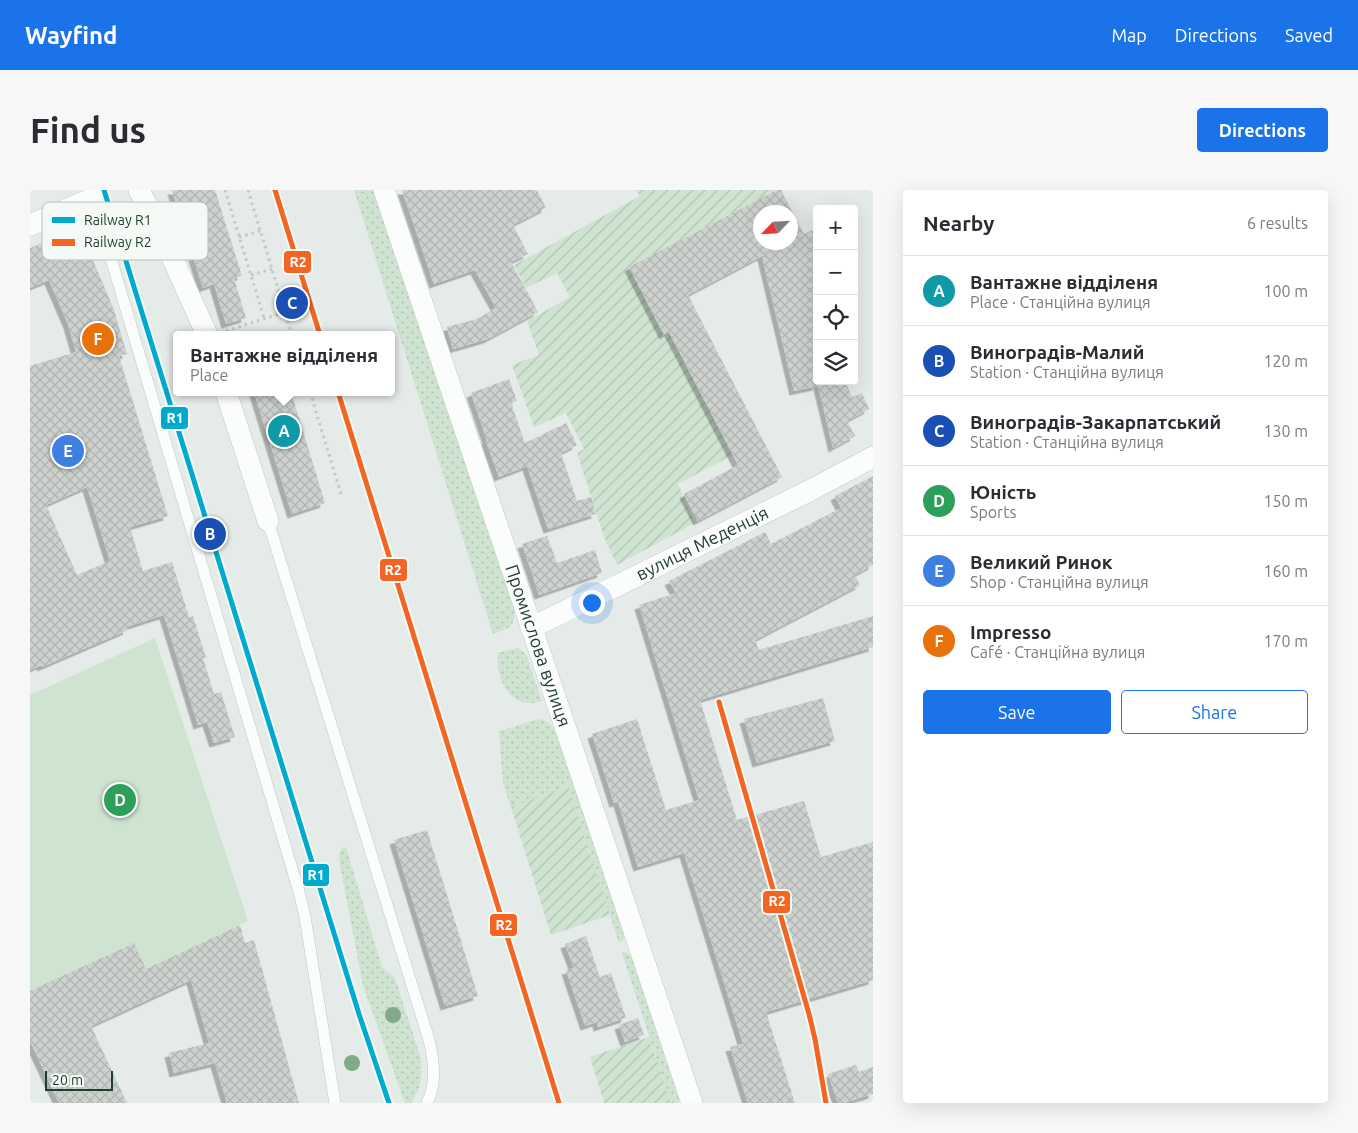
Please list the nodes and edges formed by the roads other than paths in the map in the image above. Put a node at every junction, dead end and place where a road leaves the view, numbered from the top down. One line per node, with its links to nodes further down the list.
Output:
1 (139, 190): 6 (street)
2 (384, 190): 15 (street, Промислова вулиця)
3 (93, 198): 4 (street); 5 (lane)
4 (84, 202)
5 (94, 202)
6 (145, 202)
7 (42, 220): 8 (street)
8 (30, 225)
9 (111, 260): 16 (lane)
10 (176, 260): 11 (street)
11 (214, 331)
12 (227, 396): 14 (street)
13 (873, 457): 15 (street, вулиця Меденція)
14 (268, 521): 17 (lane)
15 (531, 628): 18 (street, Промислова вулиця)
16 (335, 1103)
17 (427, 1103)
18 (692, 1103)

